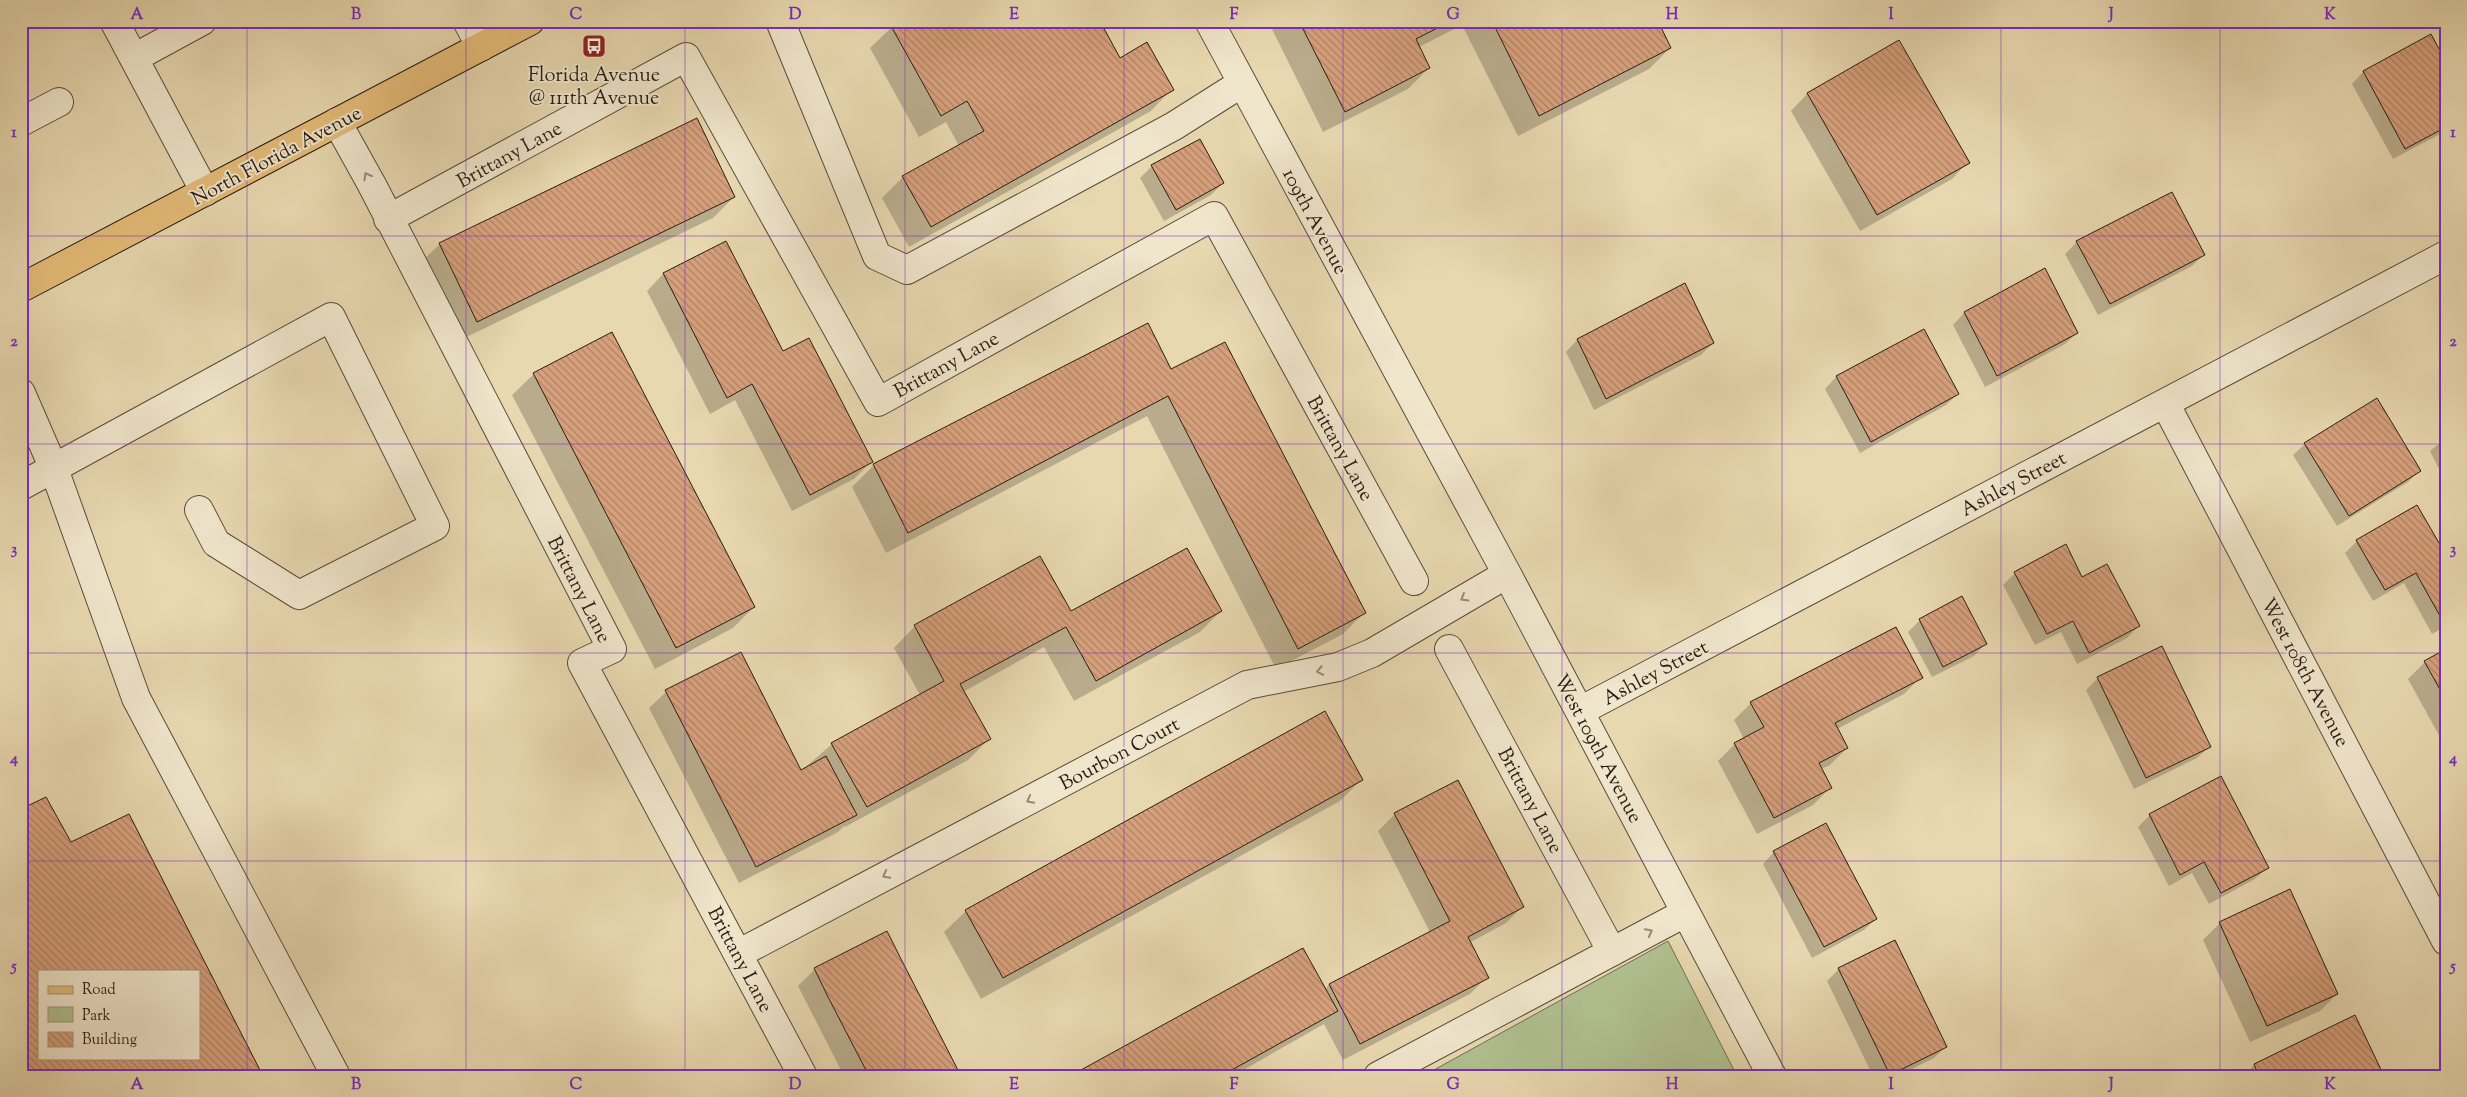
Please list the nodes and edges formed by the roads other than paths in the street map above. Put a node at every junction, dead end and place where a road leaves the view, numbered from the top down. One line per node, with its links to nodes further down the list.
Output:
1 (114, 21): 8 (street)
2 (202, 21): 8 (street)
3 (467, 21): 7 (street)
4 (530, 21): 7 (main road, North Florida Avenue)
5 (780, 21): 9 (street)
6 (1208, 21): 9 (street, 109th Avenue)
7 (480, 47): 12 (main road, North Florida Avenue)
8 (134, 58): 13 (street)
9 (1242, 83): 19 (street, 109th Avenue)
10 (60, 102): 11 (street)
11 (21, 122)
12 (337, 122): 13 (main road, North Florida Avenue); 14 (street, Brittany Lane, one-way to 12)
13 (205, 192): 16 (main road, North Florida Avenue)
14 (388, 219): 24 (street, Brittany Lane); 30 (street, Brittany Lane)
15 (2446, 255): 18 (street, Ashley Street)
16 (21, 288)
17 (21, 393): 20 (street)
18 (2165, 403): 26 (street, Ashley Street); 28 (street, West 108th Avenue)
19 (1424, 420): 23 (street, West 109th Avenue)
20 (54, 469): 21 (street); 22 (street); 31 (street)
21 (21, 486)
22 (199, 510)
23 (1507, 574): 26 (street, West 109th Avenue); 30 (street, Bourbon Court, one-way to 30)
24 (1414, 581)
25 (1449, 649): 29 (street, Brittany Lane)
26 (1580, 711): 27 (street, West 109th Avenue)
27 (1685, 912): 29 (street, one-way to 27); 34 (street, West 109th Avenue)
28 (2446, 941)
29 (1612, 952): 33 (street)
30 (738, 954): 32 (street, Brittany Lane)
31 (332, 1075)
32 (803, 1076)
33 (1378, 1076)
34 (1772, 1076)

